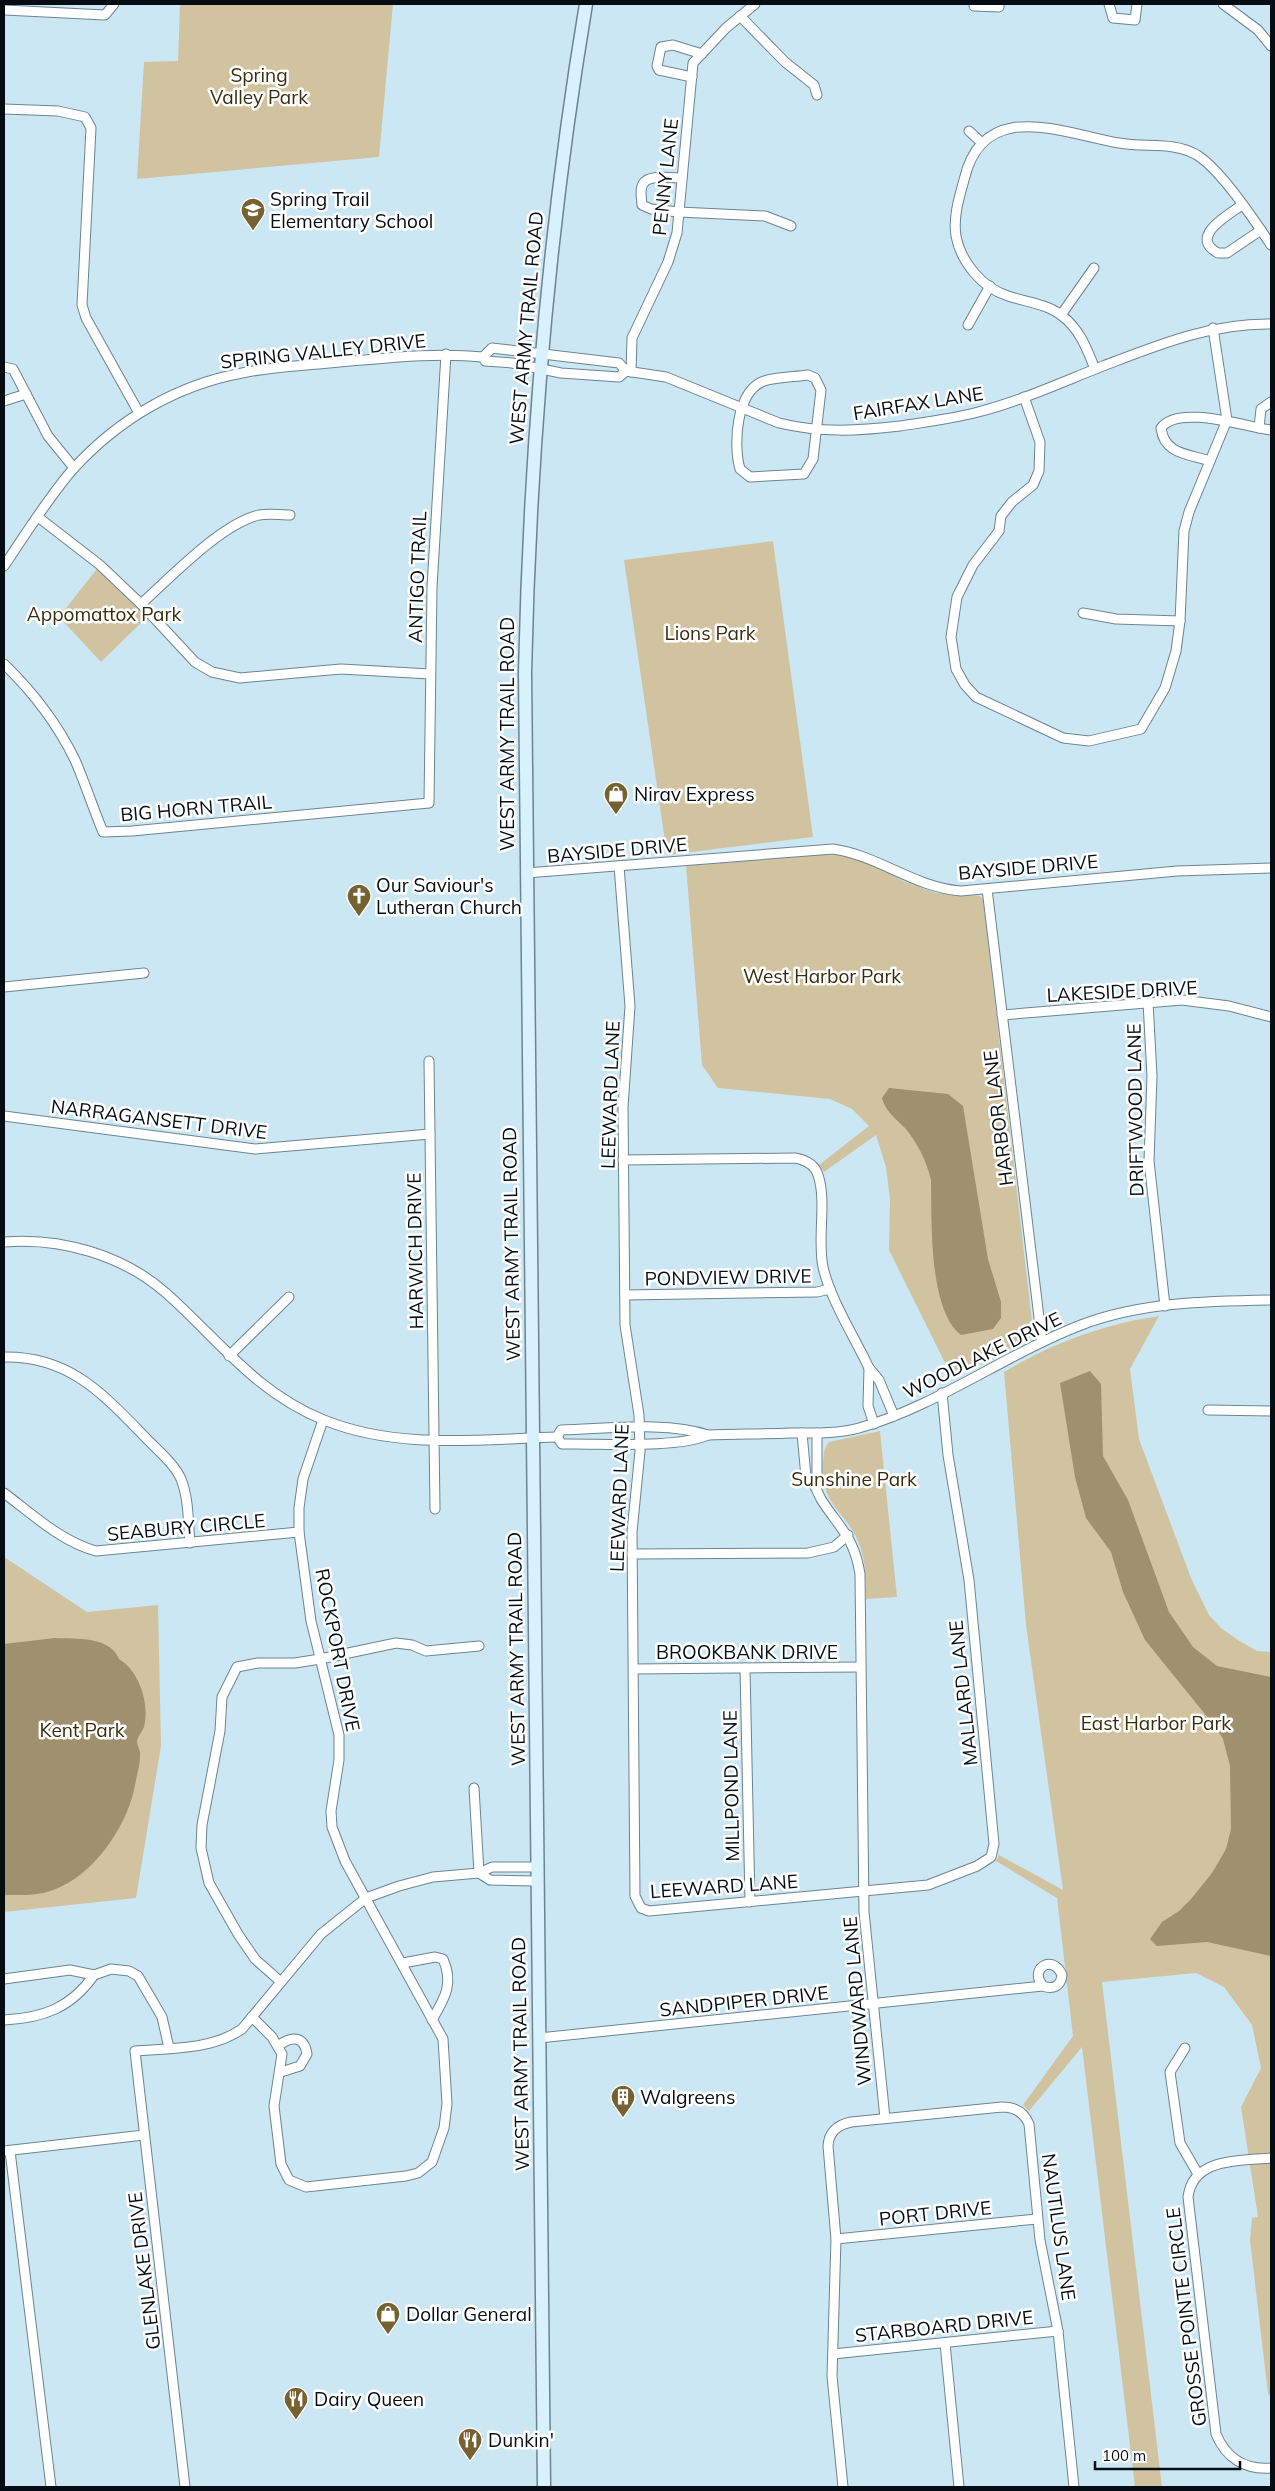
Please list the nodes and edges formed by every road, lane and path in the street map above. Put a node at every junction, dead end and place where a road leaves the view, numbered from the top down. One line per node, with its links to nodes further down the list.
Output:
1 (114, 4): 9 (street)
2 (586, 4): 31 (main road, WEST ARMY TRAIL ROAD)
3 (755, 4): 10 (street, PENNY LANE)
4 (974, 4): 5 (street)
5 (999, 4)
6 (1109, 4): 7 (street)
7 (1137, 4)
8 (1222, 4): 11 (street)
9 (4, 10)
10 (740, 16): 12 (street, PENNY LANE); 14 (street)
11 (1271, 46)
12 (702, 54): 13 (street, PENNY LANE); 13 (street)
13 (692, 77): 18 (street, PENNY LANE)
14 (817, 95)
15 (4, 109): 42 (street)
16 (969, 131): 17 (street)
17 (982, 143): 19 (street); 25 (street)
18 (682, 178): 20 (street, PENNY LANE); 20 (street)
19 (1242, 205): 22 (street); 22 (street)
20 (679, 212): 21 (street); 36 (street, PENNY LANE)
21 (791, 226)
22 (1261, 230): 23 (street)
23 (1271, 246)
24 (1094, 268): 26 (street)
25 (990, 286): 26 (street); 28 (street)
26 (1061, 315): 35 (street)
27 (1271, 324): 29 (street, FAIRFAX LANE)
28 (968, 325)
29 (1214, 328): 35 (street, FAIRFAX LANE); 43 (street)
30 (446, 354): 32 (street, SPRING VALLEY DRIVE); 42 (street, SPRING VALLEY DRIVE); 56 (street, ANTIGO TRAIL)
31 (541, 354): 32 (street, SPRING VALLEY DRIVE); 34 (main road, WEST ARMY TRAIL ROAD); 36 (street, FAIRFAX LANE)
32 (483, 357): 34 (street, SPRING VALLEY DRIVE)
33 (4, 367): 37 (street)
34 (539, 368): 36 (street, FAIRFAX LANE); 60 (main road, WEST ARMY TRAIL ROAD)
35 (1095, 369): 38 (street, FAIRFAX LANE)
36 (629, 371): 41 (street, FAIRFAX LANE)
37 (26, 394): 39 (street); 48 (street)
38 (1024, 397): 45 (street, FAIRFAX LANE); 54 (street)
39 (4, 401)
40 (1271, 402): 44 (street)
41 (742, 408): 45 (street, FAIRFAX LANE); 45 (street); 45 (street)
42 (139, 413): 48 (street, SPRING VALLEY DRIVE)
43 (1227, 420): 44 (street); 47 (street); 47 (street)
44 (1259, 428): 46 (street)
45 (815, 429)
46 (1271, 430)
47 (1210, 461): 54 (street)
48 (74, 468): 50 (street, SPRING VALLEY DRIVE)
49 (290, 515): 52 (street)
50 (38, 518): 51 (street, SPRING VALLEY DRIVE); 52 (street)
51 (4, 566)
52 (141, 604): 56 (street)
53 (1083, 613): 54 (street)
54 (1180, 621)
55 (4, 664): 57 (street, BIG HORN TRAIL)
56 (430, 674): 57 (street, ANTIGO TRAIL)
57 (429, 803)
58 (619, 866): 60 (street, BAYSIDE DRIVE); 61 (street, BAYSIDE DRIVE); 70 (street, LEEWARD LANE)
59 (1271, 868): 61 (street, BAYSIDE DRIVE)
60 (526, 873): 92 (main road, WEST ARMY TRAIL ROAD)
61 (987, 888): 65 (street, HARBOR LANE)
62 (144, 973): 63 (street)
63 (4, 987)
64 (1148, 1002): 65 (street, LAKESIDE DRIVE); 66 (street, LAKESIDE DRIVE); 76 (street, DRIFTWOOD LANE)
65 (1002, 1015): 77 (street, HARBOR LANE)
66 (1271, 1017)
67 (429, 1061): 69 (street, HARWICH DRIVE)
68 (4, 1116): 69 (street, NARRAGANSETT DRIVE)
69 (430, 1134): 93 (street, HARWICH DRIVE)
70 (623, 1160): 72 (street); 73 (street, LEEWARD LANE)
71 (4, 1242): 78 (street, WOODLAKE DRIVE)
72 (830, 1289): 73 (street, PONDVIEW DRIVE); 80 (street)
73 (625, 1295): 87 (street, LEEWARD LANE)
74 (289, 1297): 78 (street)
75 (1271, 1300): 76 (street, WOODLAKE DRIVE)
76 (1165, 1306): 77 (street, WOODLAKE DRIVE)
77 (1042, 1342): 81 (street, WOODLAKE DRIVE)
78 (228, 1356): 85 (street, WOODLAKE DRIVE)
79 (4, 1357): 100 (street)
80 (869, 1368): 84 (street); 86 (street)
81 (942, 1393): 84 (street, WOODLAKE DRIVE); 111 (street, MALLARD LANE)
82 (1208, 1410): 83 (street)
83 (1271, 1411)
84 (894, 1416): 86 (street, WOODLAKE DRIVE)
85 (324, 1420): 93 (street, WOODLAKE DRIVE); 98 (street, ROCKPORT DRIVE)
86 (874, 1424): 89 (street, WOODLAKE DRIVE)
87 (639, 1428): 90 (street, WOODLAKE DRIVE); 91 (street, WOODLAKE DRIVE); 94 (street, LEEWARD LANE)
88 (802, 1433): 89 (street, WOODLAKE DRIVE); 90 (street, WOODLAKE DRIVE); 95 (street, WINDWARD LANE)
89 (817, 1433): 95 (street)
90 (708, 1435): 94 (street, WOODLAKE DRIVE)
91 (557, 1437): 92 (street, WOODLAKE DRIVE); 94 (street, WOODLAKE DRIVE)
92 (532, 1438): 93 (street, WOODLAKE DRIVE); 108 (main road, WEST ARMY TRAIL ROAD)
93 (434, 1440): 97 (street, HARWICH DRIVE)
94 (640, 1443): 101 (street, LEEWARD LANE)
95 (813, 1481): 99 (street, WINDWARD LANE)
96 (4, 1493): 100 (street, SEABURY CIRCLE)
97 (435, 1509)
98 (299, 1532): 100 (street, SEABURY CIRCLE); 103 (street, ROCKPORT DRIVE)
99 (848, 1535): 101 (street); 104 (street, WINDWARD LANE)
100 (190, 1543)
101 (632, 1554): 106 (street, LEEWARD LANE)
102 (479, 1646): 103 (street)
103 (320, 1659): 112 (street, ROCKPORT DRIVE); 117 (street)
104 (860, 1667): 105 (street, BROOKBANK DRIVE); 111 (street, WINDWARD LANE)
105 (745, 1668): 106 (street, BROOKBANK DRIVE); 113 (street, MILLPOND LANE)
106 (634, 1669): 113 (street, LEEWARD LANE)
107 (474, 1788): 109 (street)
108 (537, 1867): 109 (street); 110 (main road, WEST ARMY TRAIL ROAD)
109 (479, 1873): 110 (street); 112 (street)
110 (537, 1881): 123 (main road, WEST ARMY TRAIL ROAD)
111 (864, 1890): 113 (street, LEEWARD LANE); 119 (street, WINDWARD LANE)
112 (366, 1898): 114 (street, ROCKPORT DRIVE); 117 (street)
113 (750, 1902)
114 (403, 1963): 122 (street, ROCKPORT DRIVE); 122 (street)
115 (94, 1975): 116 (street); 121 (street); 125 (street)
116 (4, 1979)
117 (281, 1982): 120 (street)
118 (1043, 1986): 119 (street, SANDPIPER DRIVE)
119 (873, 2005): 123 (street, SANDPIPER DRIVE); 128 (street, WINDWARD LANE)
120 (252, 2017): 124 (street); 125 (street)
121 (4, 2020)
122 (432, 2020): 127 (street, ROCKPORT DRIVE)
123 (539, 2038): 141 (main road, WEST ARMY TRAIL ROAD)
124 (278, 2046): 127 (street, ROCKPORT DRIVE); 127 (street)
125 (169, 2048): 129 (street, GLENLAKE DRIVE)
126 (1185, 2048): 132 (street)
127 (280, 2072)
128 (884, 2118): 133 (street, NAUTILUS LANE); 134 (street)
129 (144, 2135): 130 (street); 140 (street, GLENLAKE DRIVE)
130 (7, 2151): 139 (street)
131 (1271, 2158): 132 (street)
132 (1198, 2174): 138 (street, GROSSE POINTE CIRCLE)
133 (1037, 2219): 134 (street, PORT DRIVE); 135 (street, NAUTILUS LANE)
134 (836, 2239): 137 (street)
135 (1058, 2331): 136 (street, STARBOARD DRIVE); 144 (street, NAUTILUS LANE)
136 (945, 2343): 137 (street, STARBOARD DRIVE); 143 (street)
137 (833, 2354): 142 (street)
138 (1271, 2468)
139 (51, 2487)
140 (185, 2487)
141 (544, 2487)
142 (843, 2487)
143 (959, 2487)
144 (1074, 2487)

